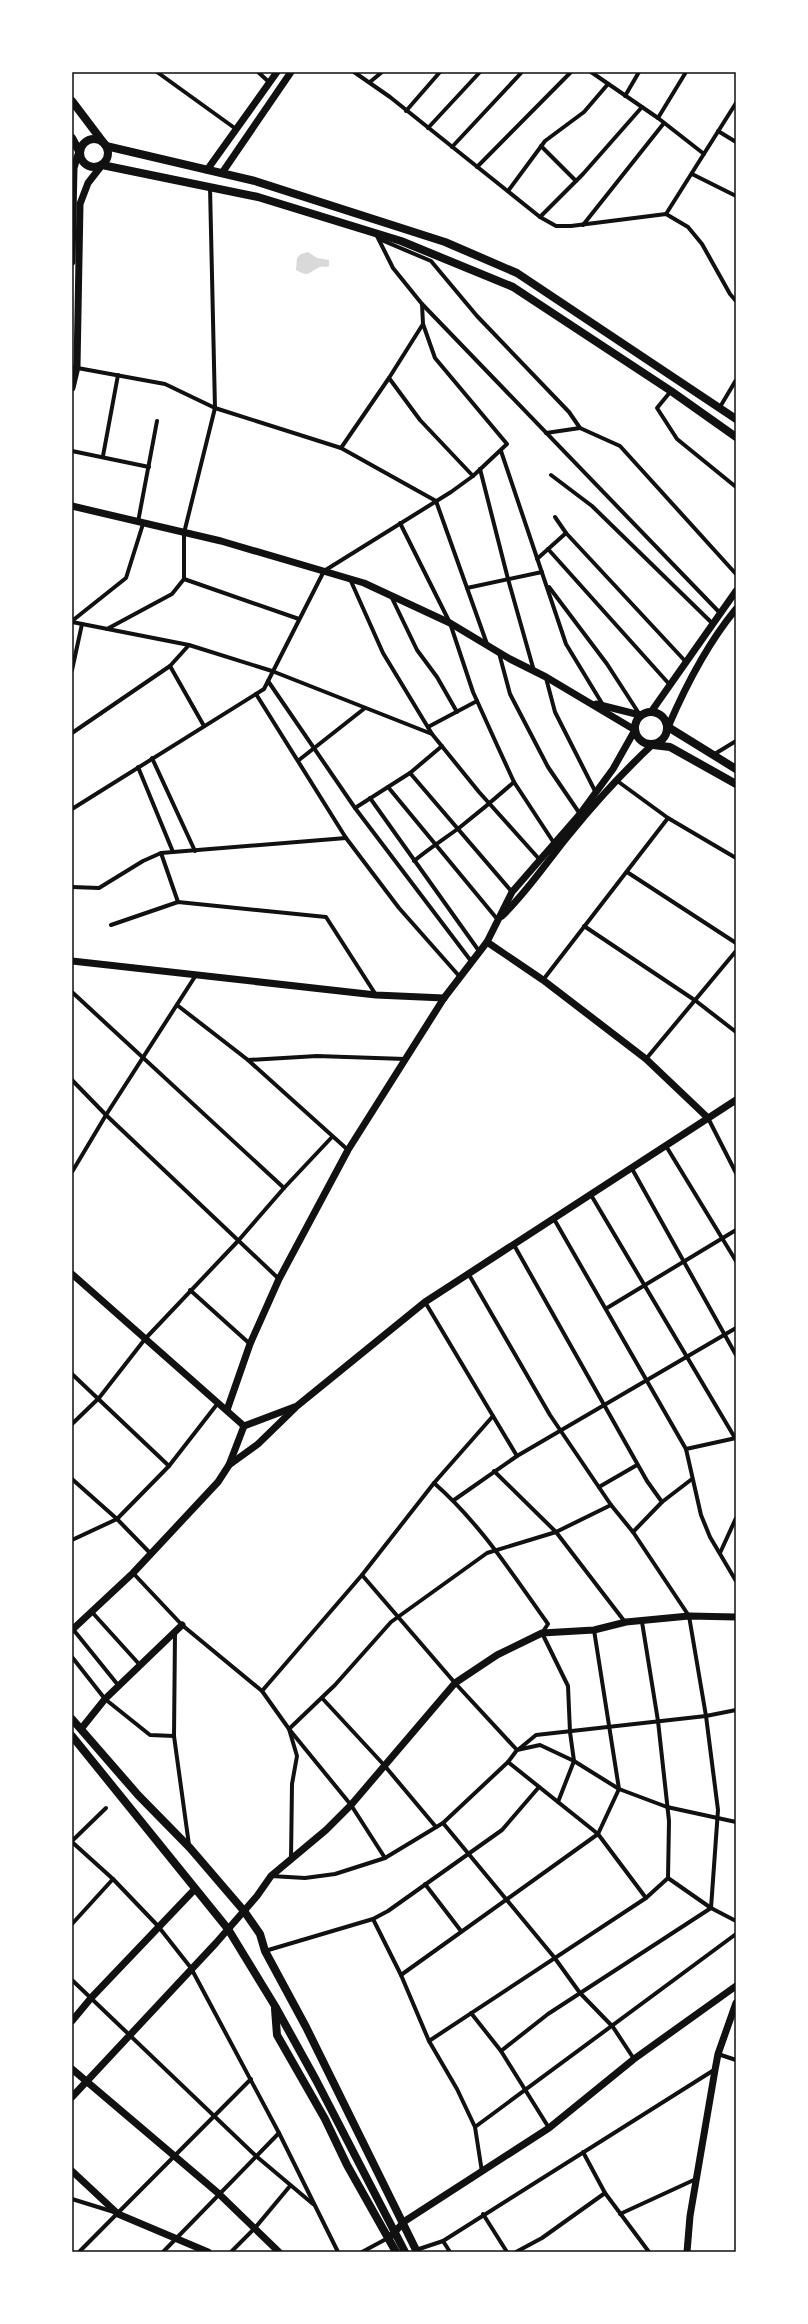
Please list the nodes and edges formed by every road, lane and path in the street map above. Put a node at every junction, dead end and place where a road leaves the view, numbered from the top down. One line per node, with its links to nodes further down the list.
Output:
1 (158, 72): 25 (street)
2 (258, 72): 15 (street)
3 (277, 72): 15 (main road)
4 (291, 72): 38 (main road)
5 (354, 72): 14 (street)
6 (382, 72): 14 (street)
7 (440, 72): 21 (street)
8 (480, 72): 24 (street)
9 (522, 72): 31 (street)
10 (571, 72): 35 (street)
11 (591, 72): 16 (street)
12 (638, 72): 17 (street)
13 (686, 72): 22 (street)
14 (370, 82): 21 (street)
15 (270, 83): 25 (main road)
16 (608, 84): 17 (street); 30 (street)
17 (625, 96): 20 (street)
18 (72, 101): 29 (main road)
19 (736, 103): 26 (street)
20 (642, 107): 22 (street); 40 (street)
21 (406, 111): 24 (street)
22 (658, 118): 23 (street)
23 (664, 123): 33 (street); 47 (street)
24 (428, 128): 31 (street)
25 (236, 129): 37 (main road)
26 (718, 131): 28 (street); 33 (street)
27 (72, 138): 32 (main road)
28 (736, 142)
29 (106, 146): 32 (main road); 34 (main road); 37 (main road)
30 (541, 146): 40 (street); 42 (street)
31 (452, 147): 35 (street)
32 (79, 151): 34 (main road); 36 (main road)
33 (704, 154): 39 (street)
34 (102, 165): 41 (main road); 57 (main road)
35 (477, 167): 42 (street)
36 (73, 168): 44 (main road)
37 (207, 170): 38 (main road)
38 (222, 173): 48 (main road)
39 (692, 174): 43 (street); 45 (street)
40 (576, 181): 46 (street)
41 (210, 186): 49 (main road); 64 (street)
42 (508, 191): 46 (street)
43 (736, 196)
44 (73, 205): 51 (main road)
45 (666, 214): 47 (street); 52 (street)
46 (540, 217): 47 (street)
47 (583, 225)
48 (408, 230): 50 (main road); 63 (main road)
49 (378, 236): 50 (main road); 55 (street); 67 (street)
50 (401, 241): 62 (main road)
51 (72, 262)
52 (730, 294): 53 (street); 54 (street)
53 (736, 296)
54 (736, 301)
55 (422, 304): 56 (street); 68 (street)
56 (423, 324): 59 (street); 72 (street)
57 (75, 367): 58 (street); 61 (main road)
58 (118, 375): 64 (street); 73 (street)
59 (389, 378): 70 (street); 77 (street)
60 (736, 380): 63 (street)
61 (72, 388)
62 (671, 391): 69 (main road); 78 (street)
63 (720, 407): 65 (main road)
64 (215, 408): 70 (street); 86 (street)
65 (736, 419)
66 (157, 421): 74 (street)
67 (580, 428): 68 (street); 92 (street)
68 (546, 433): 101 (street)
69 (736, 437)
70 (341, 448): 79 (street)
71 (72, 451): 73 (street)
72 (501, 451): 75 (street); 89 (street)
73 (103, 456): 74 (street)
74 (149, 467): 84 (street)
75 (480, 469): 77 (street); 95 (street)
76 (550, 475): 105 (street)
77 (473, 476): 79 (street)
78 (736, 487)
79 (436, 501): 85 (street); 97 (street)
80 (72, 506): 82 (main road)
81 (72, 511): 82 (main road)
82 (92, 511): 84 (main road)
83 (555, 517): 87 (street)
84 (140, 523): 86 (main road); 103 (street)
85 (400, 523): 90 (street); 104 (street)
86 (184, 533): 90 (main road); 93 (street)
87 (566, 533): 88 (street); 111 (street)
88 (548, 549): 89 (street); 118 (street)
89 (537, 559): 91 (street)
90 (324, 571): 94 (main road); 102 (street)
91 (542, 572): 95 (street); 96 (street)
92 (736, 574)
93 (184, 579): 102 (street); 107 (street)
94 (350, 579): 99 (main road); 128 (street)
95 (508, 579): 97 (street); 115 (street)
96 (546, 584): 122 (street); 126 (street)
97 (467, 588): 108 (street)
98 (736, 591): 101 (main road)
99 (390, 595): 104 (main road); 124 (street)
100 (736, 609): 129 (main road)
101 (720, 613): 105 (main road)
102 (299, 619): 114 (street)
103 (72, 622): 106 (street)
104 (450, 623): 108 (main road); 120 (street)
105 (712, 623): 111 (main road)
106 (82, 624): 107 (street); 113 (street)
107 (107, 629): 109 (street)
108 (487, 644): 110 (main road)
109 (189, 645): 112 (street); 114 (street)
110 (498, 650): 115 (main road); 152 (street)
111 (687, 662): 118 (main road)
112 (170, 666): 127 (street); 131 (street)
113 (72, 670)
114 (272, 671): 117 (street); 123 (street)
115 (534, 671): 116 (main road)
116 (546, 678): 121 (main road); 147 (street)
117 (268, 681): 119 (street); 136 (street)
118 (671, 685): 125 (main road)
119 (256, 694): 127 (street); 139 (street)
120 (477, 701): 124 (street); 144 (street)
121 (590, 703): 122 (main road); 130 (main road)
122 (603, 706): 126 (main road)
123 (365, 708): 132 (street); 136 (street)
124 (457, 712): 128 (street)
125 (651, 712): 126 (main road); 129 (main road)
126 (640, 715): 130 (main road)
127 (204, 726): 138 (street)
128 (428, 727): 132 (street)
129 (668, 727): 134 (main road); 137 (main road)
130 (634, 730): 134 (main road); 147 (main road)
131 (72, 733)
132 (432, 734): 135 (street)
133 (736, 741): 137 (street)
134 (652, 744): 143 (main road); 145 (main road)
135 (442, 746): 142 (street); 149 (street)
136 (314, 749): 139 (street); 150 (street)
137 (713, 755): 141 (main road)
138 (152, 758): 140 (street); 158 (street)
139 (299, 760): 155 (street)
140 (138, 766): 151 (street); 159 (street)
141 (736, 769)
142 (410, 773): 146 (street); 154 (street)
143 (616, 780): 153 (street); 168 (main road)
144 (514, 782): 149 (street); 156 (street)
145 (736, 784)
146 (388, 787): 148 (street); 157 (street)
147 (595, 791): 152 (main road)
148 (370, 798): 150 (street); 163 (street)
149 (490, 804): 154 (street); 162 (street)
150 (355, 808): 176 (street)
151 (72, 809)
152 (580, 814): 156 (main road)
153 (668, 818): 161 (street); 164 (street)
154 (457, 829): 157 (street); 166 (street)
155 (346, 838): 158 (street); 178 (street)
156 (554, 843): 162 (main road)
157 (434, 844): 163 (street); 168 (street)
158 (195, 851): 159 (street)
159 (173, 852): 160 (street)
160 (161, 853): 165 (street); 167 (street)
161 (736, 858)
162 (540, 860): 166 (main road)
163 (414, 861): 173 (street)
164 (627, 872): 170 (street); 172 (street)
165 (72, 887)
166 (512, 892): 168 (main road)
167 (178, 902): 169 (street); 181 (street)
168 (498, 921): 171 (main road)
169 (111, 925)
170 (584, 926): 179 (street); 183 (street)
171 (487, 942): 173 (main road); 179 (main road)
172 (736, 943)
173 (479, 951): 176 (main road)
174 (736, 951): 183 (street)
175 (72, 961): 177 (main road)
176 (471, 961): 178 (main road)
177 (196, 975): 181 (main road); 184 (street)
178 (460, 977): 182 (main road)
179 (543, 980): 188 (main road)
180 (72, 992): 186 (street)
181 (376, 995): 182 (main road)
182 (444, 998): 187 (main road)
183 (696, 1001): 185 (street); 188 (street)
184 (177, 1005): 186 (street); 189 (street)
185 (736, 1032)
186 (143, 1058): 192 (street); 200 (street)
187 (405, 1059): 189 (street); 196 (main road)
188 (646, 1059): 193 (main road)
189 (248, 1060): 194 (street)
190 (72, 1080): 192 (street)
191 (736, 1100): 193 (main road)
192 (106, 1115): 198 (street); 205 (street)
193 (707, 1117): 195 (main road); 199 (street)
194 (332, 1137): 196 (street); 200 (street)
195 (666, 1146): 197 (main road); 204 (street)
196 (348, 1150): 211 (main road)
197 (631, 1167): 201 (main road); 207 (street)
198 (72, 1172)
199 (736, 1173)
200 (284, 1188): 205 (street)
201 (591, 1195): 202 (main road); 212 (street)
202 (554, 1219): 206 (main road); 215 (street)
203 (736, 1230): 204 (street)
204 (722, 1237): 207 (street); 208 (street)
205 (238, 1241): 211 (street); 213 (street)
206 (514, 1245): 209 (main road); 227 (street)
207 (684, 1260): 212 (street); 217 (street)
208 (736, 1261)
209 (468, 1273): 214 (main road); 232 (street)
210 (72, 1274): 218 (main road)
211 (279, 1279): 219 (main road)
212 (645, 1284): 215 (street); 220 (street)
213 (190, 1290): 218 (street); 219 (street)
214 (425, 1302): 226 (main road); 229 (street)
215 (606, 1308): 223 (street)
216 (736, 1328): 217 (street)
217 (725, 1334): 220 (street); 221 (street)
218 (145, 1339): 224 (street); 225 (main road)
219 (250, 1344): 228 (main road)
220 (687, 1355): 223 (street); 233 (street)
221 (736, 1355)
222 (72, 1374): 224 (street)
223 (646, 1380): 227 (street); 234 (street)
224 (99, 1398): 230 (street); 238 (street)
225 (218, 1402): 228 (main road); 238 (street)
226 (297, 1406): 231 (main road); 237 (main road)
227 (605, 1406): 232 (street); 236 (street)
228 (226, 1410): 231 (main road)
229 (493, 1416): 235 (street); 242 (street)
230 (72, 1424)
231 (244, 1426): 237 (main road)
232 (561, 1432): 235 (street); 243 (street)
233 (736, 1438): 234 (street)
234 (686, 1449): 241 (street)
235 (517, 1456): 239 (street)
236 (638, 1464): 243 (street); 245 (street)
237 (229, 1465): 254 (main road)
238 (169, 1466): 248 (street)
239 (494, 1471): 244 (street); 249 (street)
240 (72, 1479): 248 (street)
241 (692, 1479): 245 (street); 253 (street)
242 (434, 1483): 244 (street); 256 (street)
243 (599, 1487): 246 (street)
244 (454, 1500): 252 (street)
245 (662, 1502): 250 (street)
246 (611, 1504): 249 (street); 250 (street)
247 (736, 1518): 253 (street)
248 (117, 1519): 251 (street); 254 (street)
249 (556, 1532): 252 (street); 262 (street)
250 (633, 1532): 260 (street)
251 (72, 1540)
252 (494, 1550): 259 (street); 268 (street)
253 (720, 1553): 257 (street)
254 (150, 1554): 255 (main road)
255 (133, 1573): 258 (main road); 264 (street)
256 (362, 1574): 259 (street); 273 (street)
257 (736, 1581)
258 (91, 1610): 265 (main road); 270 (street)
259 (399, 1616): 271 (street); 274 (street)
260 (689, 1616): 261 (main road); 263 (main road); 277 (street)
261 (736, 1617)
262 (626, 1622): 263 (main road); 266 (main road)
263 (642, 1622): 279 (street)
264 (182, 1625): 267 (main road); 273 (street)
265 (72, 1629): 272 (street)
266 (594, 1630): 268 (main road); 280 (street)
267 (174, 1633): 270 (main road); 285 (street)
268 (542, 1633): 271 (main road); 283 (street)
269 (72, 1657): 275 (street)
270 (139, 1664): 272 (main road)
271 (455, 1683): 286 (street); 289 (main road)
272 (118, 1685): 275 (main road)
273 (262, 1691): 282 (street)
274 (322, 1698): 282 (street); 289 (street)
275 (105, 1699): 281 (main road); 285 (street)
276 (736, 1710): 277 (street)
277 (706, 1716): 279 (street); 296 (street)
278 (72, 1719): 281 (main road)
279 (658, 1721): 280 (street); 294 (street)
280 (610, 1726): 283 (street); 291 (street)
281 (81, 1729): 302 (main road)
282 (289, 1729): 293 (street); 305 (street)
283 (570, 1732): 286 (street); 287 (street)
284 (72, 1736): 310 (main road)
285 (174, 1736): 302 (street)
286 (517, 1750): 287 (street); 288 (street)
287 (574, 1761): 291 (street); 292 (street)
288 (508, 1762): 290 (street); 298 (street)
289 (384, 1765): 293 (main road); 299 (street)
290 (540, 1787): 292 (street); 303 (street)
291 (619, 1788): 294 (street); 300 (street)
292 (558, 1802): 300 (street)
293 (351, 1804): 304 (street); 305 (main road)
294 (667, 1807): 296 (street); 308 (street)
295 (106, 1808): 301 (street)
296 (716, 1818): 297 (street); 313 (street)
297 (736, 1822)
298 (443, 1823): 299 (street); 303 (street)
299 (436, 1827): 304 (street)
300 (598, 1834): 311 (street); 312 (street)
301 (72, 1842): 307 (street)
302 (190, 1848): 314 (main road)
303 (469, 1853): 309 (street); 312 (street)
304 (385, 1858): 306 (street)
305 (291, 1860): 306 (main road)
306 (271, 1876): 314 (main road)
307 (113, 1878): 317 (street); 318 (street)
308 (668, 1878): 311 (street); 313 (street)
309 (425, 1884): 315 (street); 320 (street)
310 (195, 1889): 318 (main road); 319 (main road)
311 (646, 1898): 323 (street)
312 (507, 1899): 320 (street); 323 (street)
313 (711, 1908): 316 (street); 328 (street)
314 (244, 1912): 319 (main road); 322 (main road)
315 (373, 1919): 322 (street); 325 (street)
316 (736, 1921)
317 (72, 1924)
318 (158, 1926): 324 (street); 329 (main road)
319 (228, 1929): 324 (main road); 331 (main road)
320 (462, 1931): 325 (street)
321 (736, 1934): 334 (street)
322 (265, 1951): 369 (main road)
323 (554, 1957): 328 (street); 332 (street)
324 (191, 1968): 335 (main road); 343 (street)
325 (401, 1975): 336 (street)
326 (72, 1980): 329 (street)
327 (736, 1986): 339 (main road)
328 (580, 1993): 334 (street); 337 (street)
329 (91, 1998): 333 (main road); 335 (street)
330 (736, 2003): 338 (main road)
331 (275, 2006): 367 (main road); 378 (main road)
332 (471, 2013): 336 (street); 337 (street)
333 (72, 2021)
334 (613, 2026): 339 (street); 345 (street)
335 (128, 2035): 344 (main road); 347 (street)
336 (429, 2041): 348 (street)
337 (501, 2051): 345 (street)
338 (718, 2054): 340 (street); 342 (main road)
339 (634, 2059): 349 (main road)
340 (736, 2060)
341 (72, 2069): 344 (main road)
342 (715, 2070): 351 (street); 356 (main road)
343 (251, 2079): 347 (street); 350 (street)
344 (86, 2082): 346 (main road); 353 (main road)
345 (526, 2090): 348 (street); 349 (street)
346 (72, 2097)
347 (214, 2115): 352 (street); 353 (street)
348 (475, 2127): 355 (street)
349 (550, 2128): 355 (main road)
350 (279, 2132): 352 (street); 361 (street)
351 (583, 2152): 358 (street); 363 (street)
352 (256, 2156): 357 (street); 359 (street)
353 (173, 2157): 359 (main road); 362 (street)
354 (72, 2171): 362 (main road)
355 (482, 2172): 367 (main road)
356 (698, 2178): 364 (street); 383 (main road)
357 (290, 2186): 361 (street); 365 (street)
358 (605, 2193): 364 (street); 381 (street)
359 (218, 2194): 365 (main road); 366 (street)
360 (72, 2198): 362 (street)
361 (315, 2205): 375 (street)
362 (118, 2214): 366 (main road); 370 (street)
363 (483, 2214): 368 (street); 380 (street)
364 (620, 2214): 382 (street)
365 (255, 2228): 373 (street); 374 (main road)
366 (178, 2238): 371 (street); 372 (main road)
367 (389, 2238): 376 (street); 377 (main road)
368 (443, 2241): 369 (street); 379 (street)
369 (416, 2251)
370 (79, 2252)
371 (163, 2252)
372 (208, 2252)
373 (231, 2252)
374 (279, 2252)
375 (338, 2252)
376 (362, 2252)
377 (396, 2252)
378 (405, 2252)
379 (450, 2252)
380 (507, 2252)
381 (516, 2252)
382 (649, 2252)
383 (687, 2252)

